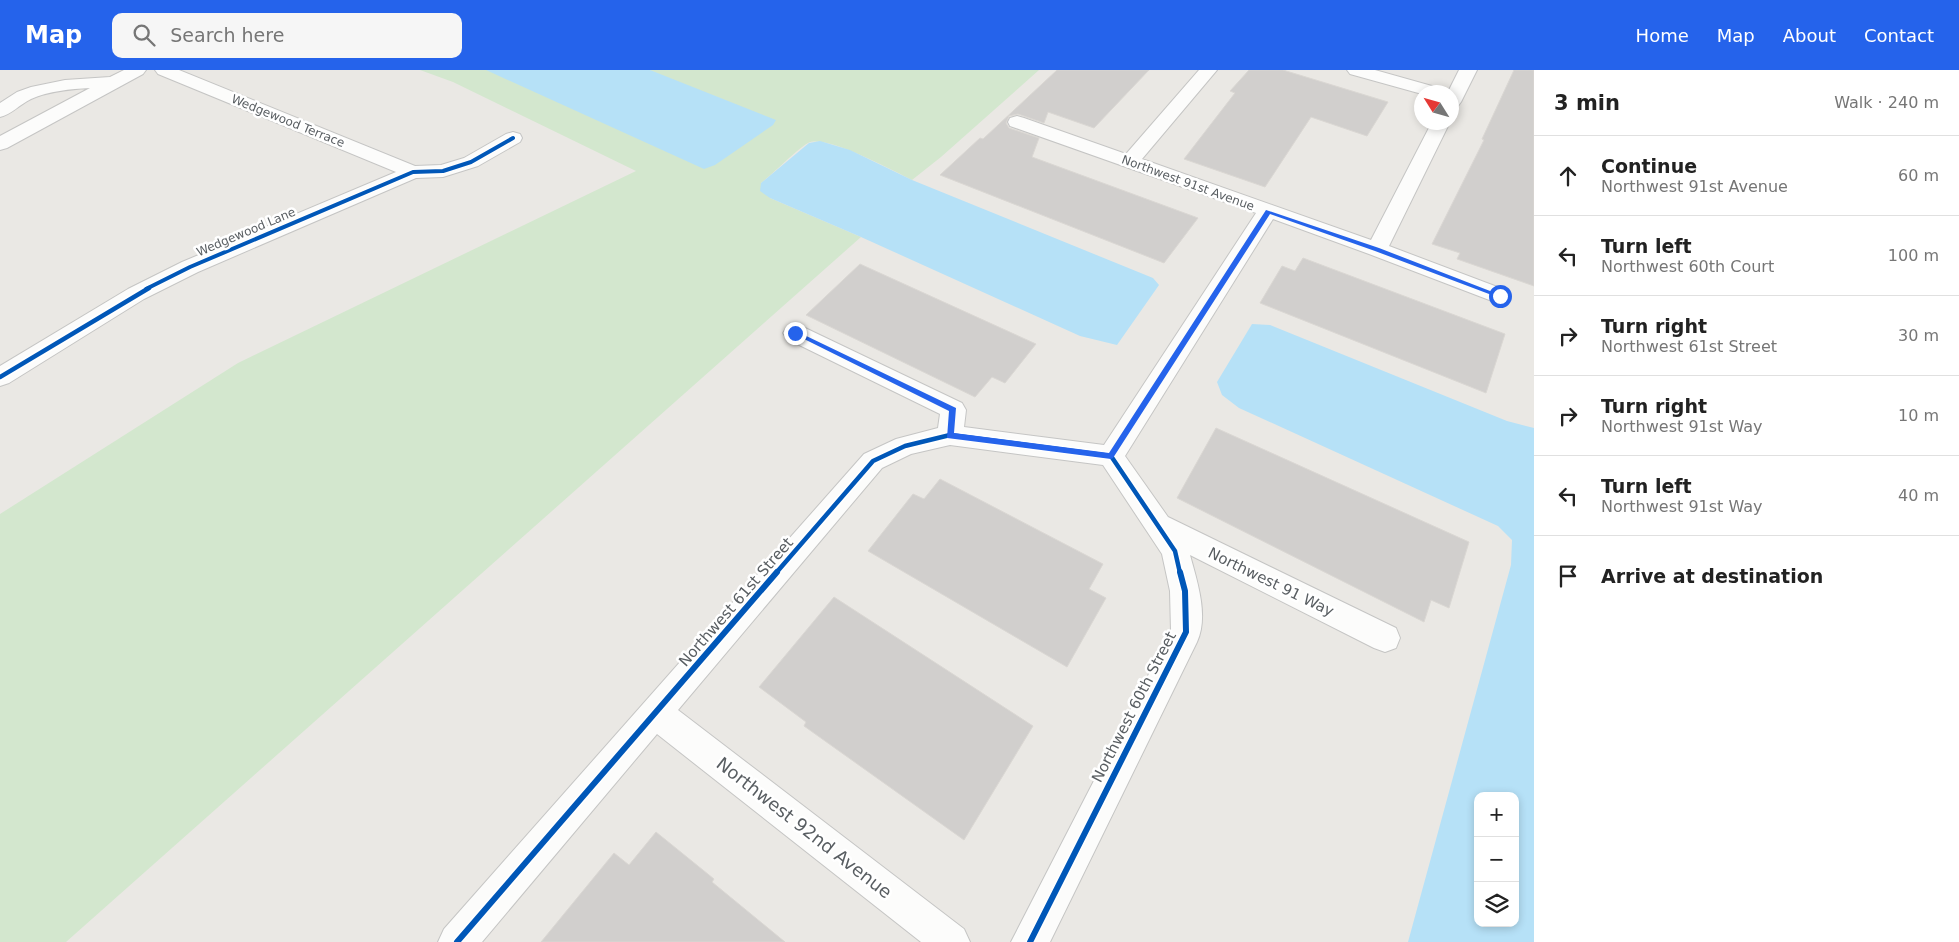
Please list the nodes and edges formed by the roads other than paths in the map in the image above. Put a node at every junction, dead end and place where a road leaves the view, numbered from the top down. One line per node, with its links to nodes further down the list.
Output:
1 (137, 70): 6 (street)
2 (164, 70): 15 (street, Wedgewood Terrace)
3 (1208, 70): 14 (street)
4 (1356, 70): 7 (street)
5 (1468, 70): 8 (street)
6 (115, 82): 9 (street); 13 (street)
7 (1414, 87)
8 (1459, 87)
9 (0, 112)
10 (1018, 122): 14 (street, Northwest 91st Avenue)
11 (1437, 130): 17 (street)
12 (513, 138): 15 (street, Wedgewood Lane)
13 (0, 144)
14 (1130, 162): 16 (street, Northwest 91st Avenue)
15 (413, 172): 20 (street, Wedgewood Lane)
16 (1268, 211): 17 (street, Northwest 91st Avenue); 22 (street)
17 (1377, 249): 18 (street, Northwest 91st Avenue)
18 (1500, 296)
19 (795, 333): 21 (street)
20 (0, 377)
21 (950, 436): 22 (street, Northwest 61st Street); 25 (street, Northwest 61st Street)
22 (1111, 456): 23 (street, Northwest 60th Street)
23 (1158, 526): 24 (street, Northwest 91 Way); 28 (street, Northwest 60th Street)
24 (1385, 638)
25 (656, 714): 26 (street, Northwest 61st Street); 27 (street, Northwest 92nd Avenue)
26 (457, 942)
27 (951, 942)
28 (1030, 942)

